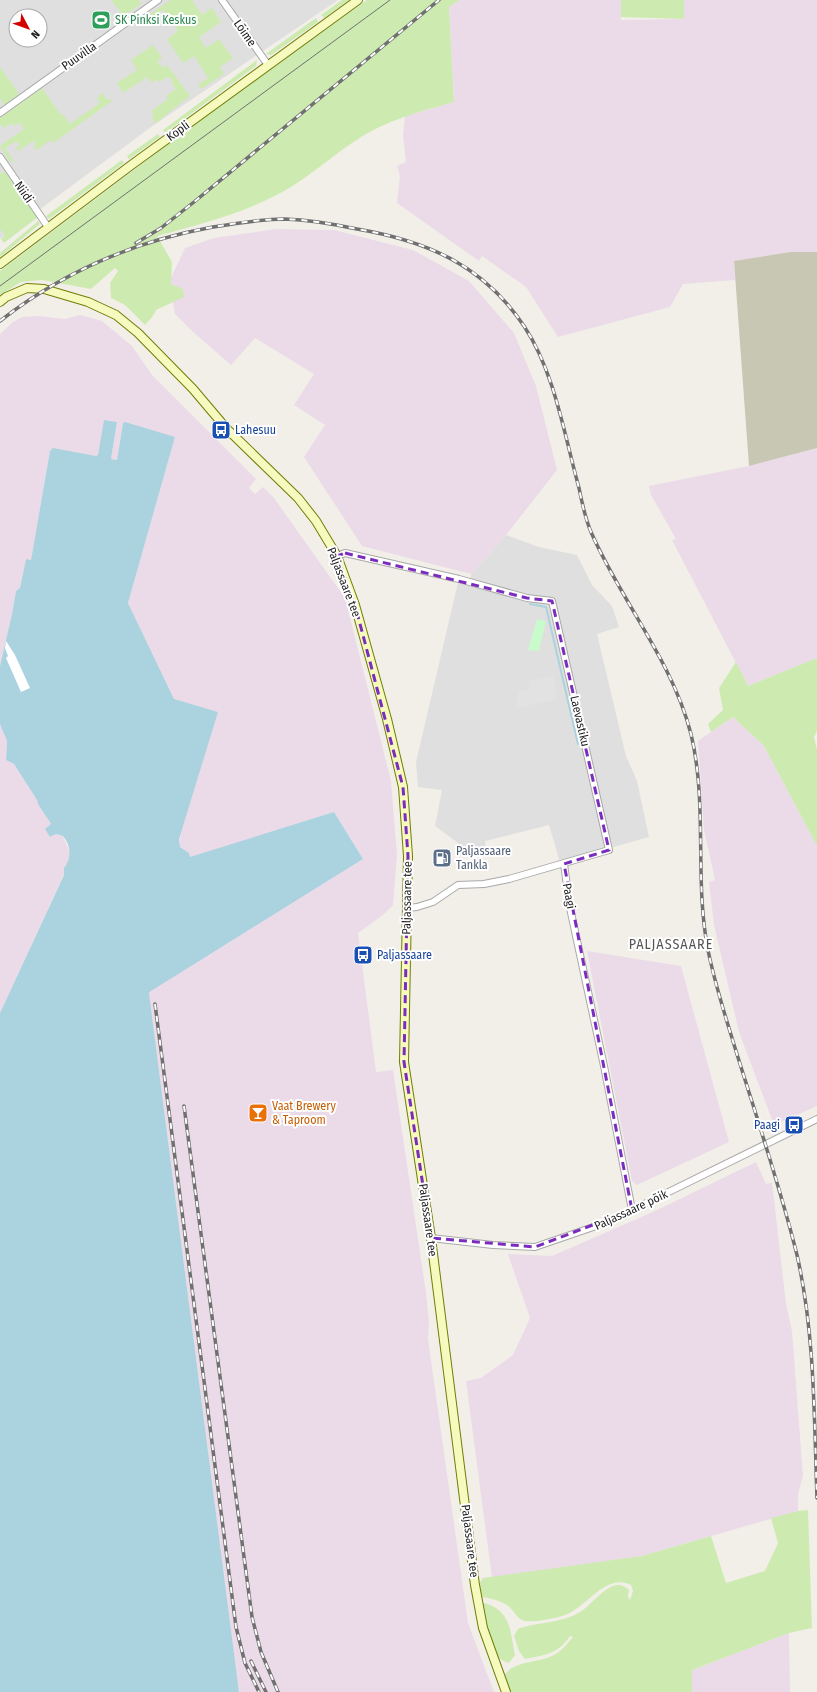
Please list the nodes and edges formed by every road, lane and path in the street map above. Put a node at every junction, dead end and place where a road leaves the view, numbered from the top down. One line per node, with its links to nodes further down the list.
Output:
1 (158, 0): 5 (street, Puuvilla)
2 (222, 0): 4 (street, Lõime)
3 (358, 0): 4 (street, Kopli)
4 (268, 65): 7 (street, Kopli)
5 (0, 113)
6 (0, 157): 7 (street, Niidi)
7 (48, 227): 8 (street, Kopli)
8 (0, 264)
9 (0, 302): 10 (street, Paljassaare tee)
10 (337, 556): 11 (street, Laevastiku); 12 (street, Paljassaare tee)
11 (564, 864): 12 (street, Laevastiku); 14 (street, Paagi)
12 (408, 908): 15 (street, Paljassaare tee)
13 (817, 1119): 14 (street, Paljassaare põik)
14 (632, 1210): 15 (street, Paljassaare põik)
15 (431, 1238): 16 (street, Paljassaare tee)
16 (506, 1692)

